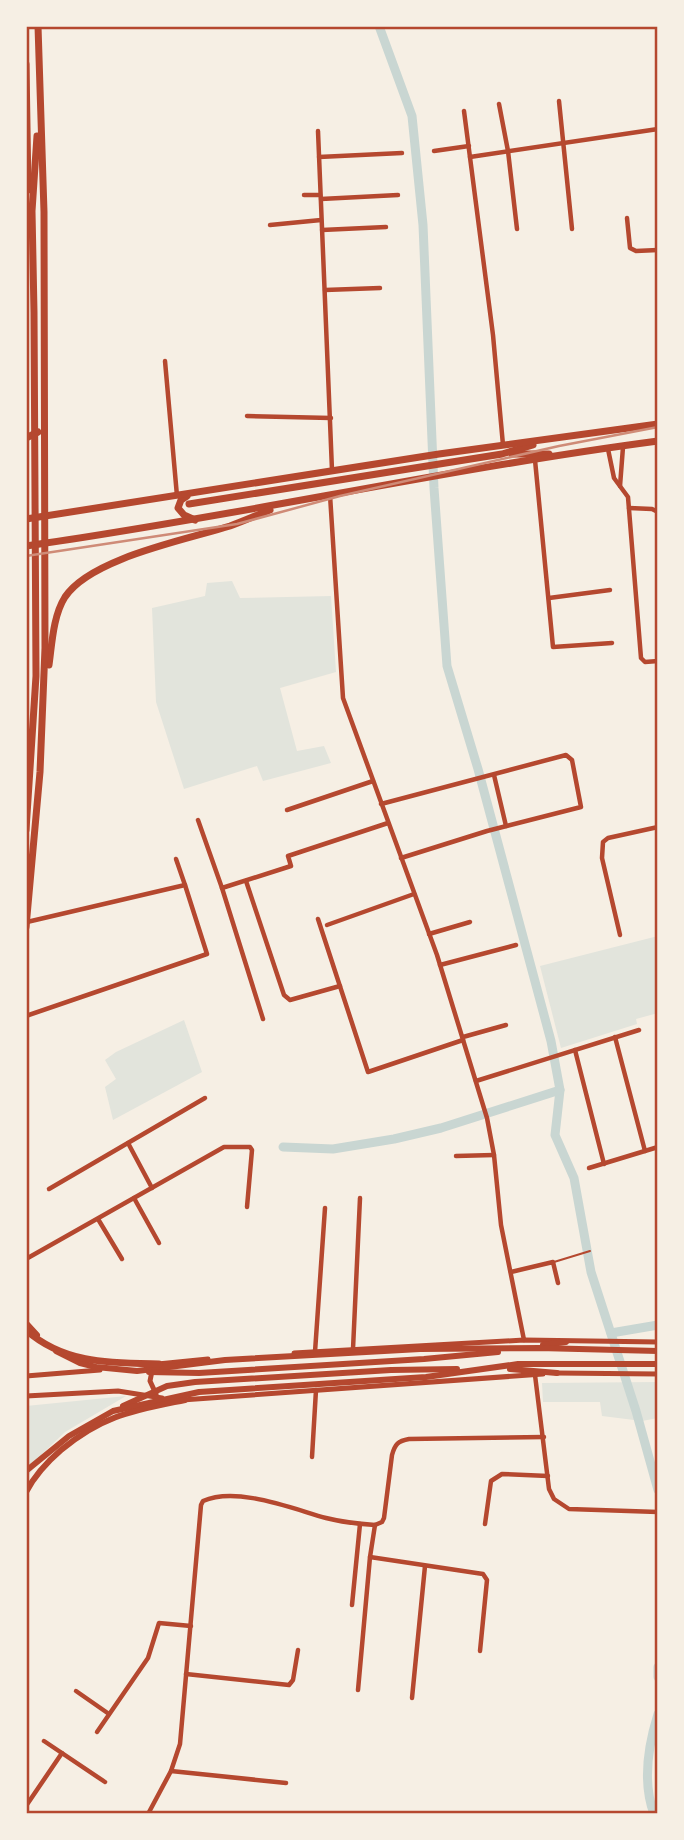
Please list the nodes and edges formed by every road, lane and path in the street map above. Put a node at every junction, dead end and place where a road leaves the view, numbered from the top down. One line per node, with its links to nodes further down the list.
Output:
1 (38, 26): 6 (main road)
2 (26, 65): 64 (main road)
3 (559, 101): 9 (street)
4 (499, 104): 12 (street)
5 (464, 111): 10 (street)
6 (40, 114): 32 (main road); 73 (main road)
7 (658, 129): 9 (street)
8 (317, 131): 14 (street)
9 (565, 143): 12 (street); 24 (street)
10 (469, 146): 11 (street); 15 (street)
11 (434, 151)
12 (508, 151): 15 (street); 23 (street)
13 (402, 153): 14 (street)
14 (319, 156): 18 (street)
15 (470, 157): 38 (street)
16 (304, 195): 18 (street)
17 (398, 195): 18 (street)
18 (321, 197): 20 (street)
19 (627, 218): 26 (street)
20 (321, 220): 21 (street); 25 (street)
21 (270, 225)
22 (386, 227): 25 (street)
23 (517, 229)
24 (572, 229)
25 (322, 230): 28 (street)
26 (658, 250)
27 (380, 288): 28 (street)
28 (325, 290): 31 (street)
29 (165, 361): 47 (street)
30 (247, 416): 31 (street)
31 (331, 418): 41 (street)
32 (45, 420): 34 (main road); 42 (main road)
33 (658, 424): 38 (main road)
34 (26, 438)
35 (658, 441): 36 (main road)
36 (623, 446): 37 (main road); 43 (street)
37 (608, 448): 39 (main road); 43 (street)
38 (503, 450): 39 (main road); 41 (main road); 48 (main road)
39 (564, 455): 40 (main road)
40 (536, 460): 45 (main road); 58 (street)
41 (332, 471): 44 (main road)
42 (46, 477): 46 (main road); 52 (main road)
43 (620, 486): 50 (street)
44 (191, 494): 47 (main road); 54 (main road)
45 (330, 495): 49 (main road); 66 (street)
46 (26, 496)
47 (177, 496): 52 (main road)
48 (189, 504)
49 (284, 504): 54 (main road); 63 (main road)
50 (629, 508): 51 (street); 62 (street)
51 (658, 512)
52 (46, 517): 53 (main road); 55 (main road)
53 (26, 519)
54 (195, 520): 55 (main road)
55 (46, 543): 56 (main road); 61 (main road)
56 (26, 545)
57 (610, 590): 58 (street)
58 (549, 598): 60 (street)
59 (26, 630): 61 (main road)
60 (612, 643)
61 (45, 648): 63 (main road)
62 (658, 661)
63 (44, 698): 82 (main road)
64 (26, 759)
65 (494, 775): 67 (street); 71 (street); 71 (street)
66 (373, 781): 67 (street); 68 (street)
67 (382, 804): 70 (street)
68 (287, 810)
69 (198, 820): 78 (street)
70 (388, 823): 74 (street); 76 (street)
71 (506, 826): 74 (street)
72 (658, 827): 85 (street)
73 (26, 830)
74 (401, 858): 79 (street)
75 (176, 859): 77 (street)
76 (246, 881): 78 (street); 88 (street)
77 (184, 885): 82 (street); 89 (street)
78 (222, 888): 90 (street)
79 (414, 894): 83 (street); 84 (street)
80 (318, 919): 88 (street)
81 (470, 922): 84 (street)
82 (27, 924)
83 (327, 925)
84 (429, 934): 87 (street)
85 (620, 935)
86 (516, 945): 87 (street)
87 (440, 965): 94 (street)
88 (340, 986): 94 (street)
89 (26, 1016)
90 (263, 1019)
91 (506, 1025): 94 (street)
92 (639, 1030): 93 (street)
93 (615, 1037): 95 (street); 100 (street)
94 (463, 1039): 96 (street)
95 (575, 1050): 96 (street); 103 (street)
96 (476, 1081): 101 (street)
97 (205, 1098): 98 (street)
98 (128, 1143): 105 (street); 106 (street)
99 (658, 1147): 100 (street)
100 (645, 1151): 103 (street)
101 (494, 1155): 102 (street); 117 (street)
102 (456, 1156)
103 (604, 1164): 104 (street)
104 (589, 1168)
105 (152, 1188): 107 (street); 109 (street)
106 (49, 1189)
107 (134, 1198): 111 (street); 112 (street)
108 (360, 1198): 124 (street)
109 (247, 1207)
110 (325, 1208): 126 (street)
111 (98, 1219): 114 (street); 115 (street)
112 (159, 1243)
113 (590, 1251): 116 (lane)
114 (26, 1259)
115 (122, 1259)
116 (553, 1262): 117 (street); 118 (street)
117 (511, 1272): 121 (street)
118 (558, 1283)
119 (26, 1323): 129 (main road)
120 (26, 1330): 127 (main road)
121 (524, 1340): 122 (street); 124 (street)
122 (566, 1342): 123 (street); 129 (main road)
123 (658, 1342)
124 (353, 1349): 126 (street)
125 (658, 1351): 129 (main road)
126 (315, 1352): 127 (street)
127 (159, 1364): 133 (street); 136 (street)
128 (658, 1364): 138 (main road)
129 (137, 1371)
130 (557, 1373): 131 (street); 132 (street); 138 (main road)
131 (658, 1374)
132 (535, 1375): 134 (street); 139 (street)
133 (26, 1376)
134 (316, 1390): 137 (street); 140 (street)
135 (26, 1396): 136 (street)
136 (162, 1398): 137 (street)
137 (185, 1401): 143 (main road)
138 (113, 1411): 141 (main road)
139 (544, 1437): 142 (street); 147 (street)
140 (312, 1457)
141 (26, 1471)
142 (548, 1476): 144 (street); 146 (street)
143 (26, 1492)
144 (656, 1512)
145 (360, 1524): 147 (street); 150 (street); 151 (street)
146 (485, 1524)
147 (375, 1525): 148 (street)
148 (370, 1557): 149 (street); 155 (street)
149 (425, 1566): 153 (street); 157 (street)
150 (352, 1605)
151 (191, 1626): 154 (street); 158 (street)
152 (298, 1650): 154 (street)
153 (480, 1651)
154 (186, 1674): 162 (street)
155 (358, 1690)
156 (76, 1691): 158 (street)
157 (412, 1699)
158 (109, 1714): 159 (street)
159 (96, 1732)
160 (44, 1741): 161 (street)
161 (62, 1753): 163 (street); 165 (street)
162 (171, 1771): 164 (street); 166 (street)
163 (105, 1782)
164 (286, 1783)
165 (26, 1806)
166 (148, 1814)

